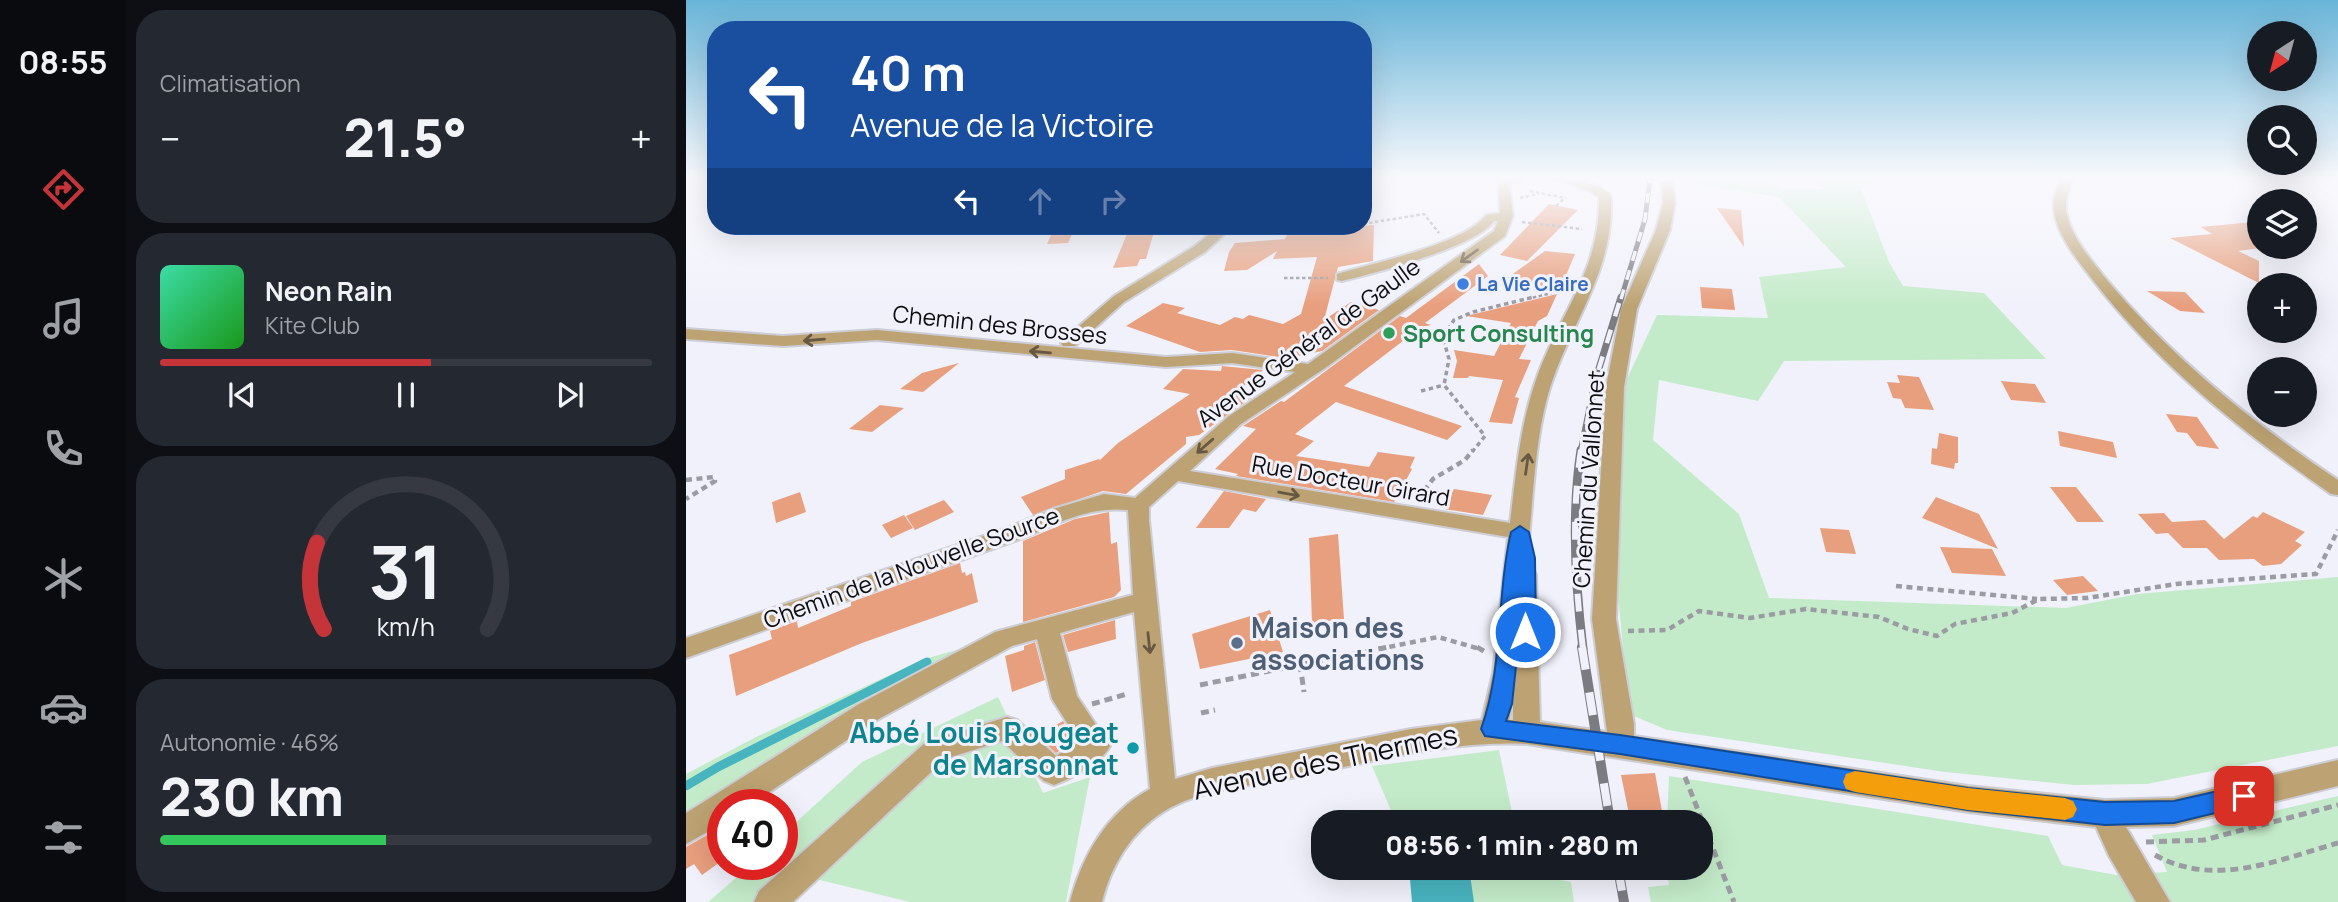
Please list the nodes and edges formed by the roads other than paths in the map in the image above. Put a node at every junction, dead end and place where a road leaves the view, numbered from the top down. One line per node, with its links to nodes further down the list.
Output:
1 (1488, 221): 7 (street)
2 (1510, 221): 10 (street, Avenue Général de Gaulle, one-way to 10)
3 (1606, 221): 14 (street, one-way to 3)
4 (1665, 221): 20 (street, Chemin du Vallonnet)
5 (2063, 221): 12 (street)
6 (1217, 235): 9 (street)
7 (1342, 277)
8 (686, 334): 10 (street, Chemin des Brosses, one-way to 8)
9 (1069, 343)
10 (1310, 369): 11 (street, Avenue Général de Gaulle, one-way to 11)
11 (1173, 474): 13 (street, Avenue Général de Gaulle); 14 (street, Rue Docteur Girard, one-way to 14)
12 (2338, 489)
13 (1139, 505): 15 (street); 17 (street, Chemin de la Nouvelle Source)
14 (1520, 532): 18 (street); 19 (street)
15 (1145, 600): 16 (street); 23 (street, one-way to 23)
16 (1046, 626): 22 (street); 27 (street)
17 (686, 648)
18 (1493, 729): 19 (street, Avenue des Thermes); 23 (street, Avenue des Thermes)
19 (1527, 732): 20 (street, Avenue des Thermes)
20 (1620, 745): 24 (street, Avenue des Thermes)
21 (2338, 773): 24 (street, Avenue des Thermes)
22 (750, 789)
23 (1166, 795): 28 (street)
24 (2105, 814): 29 (street)
25 (707, 817): 26 (street)
26 (686, 830)
27 (769, 902)
28 (1086, 902)
29 (2154, 902)

